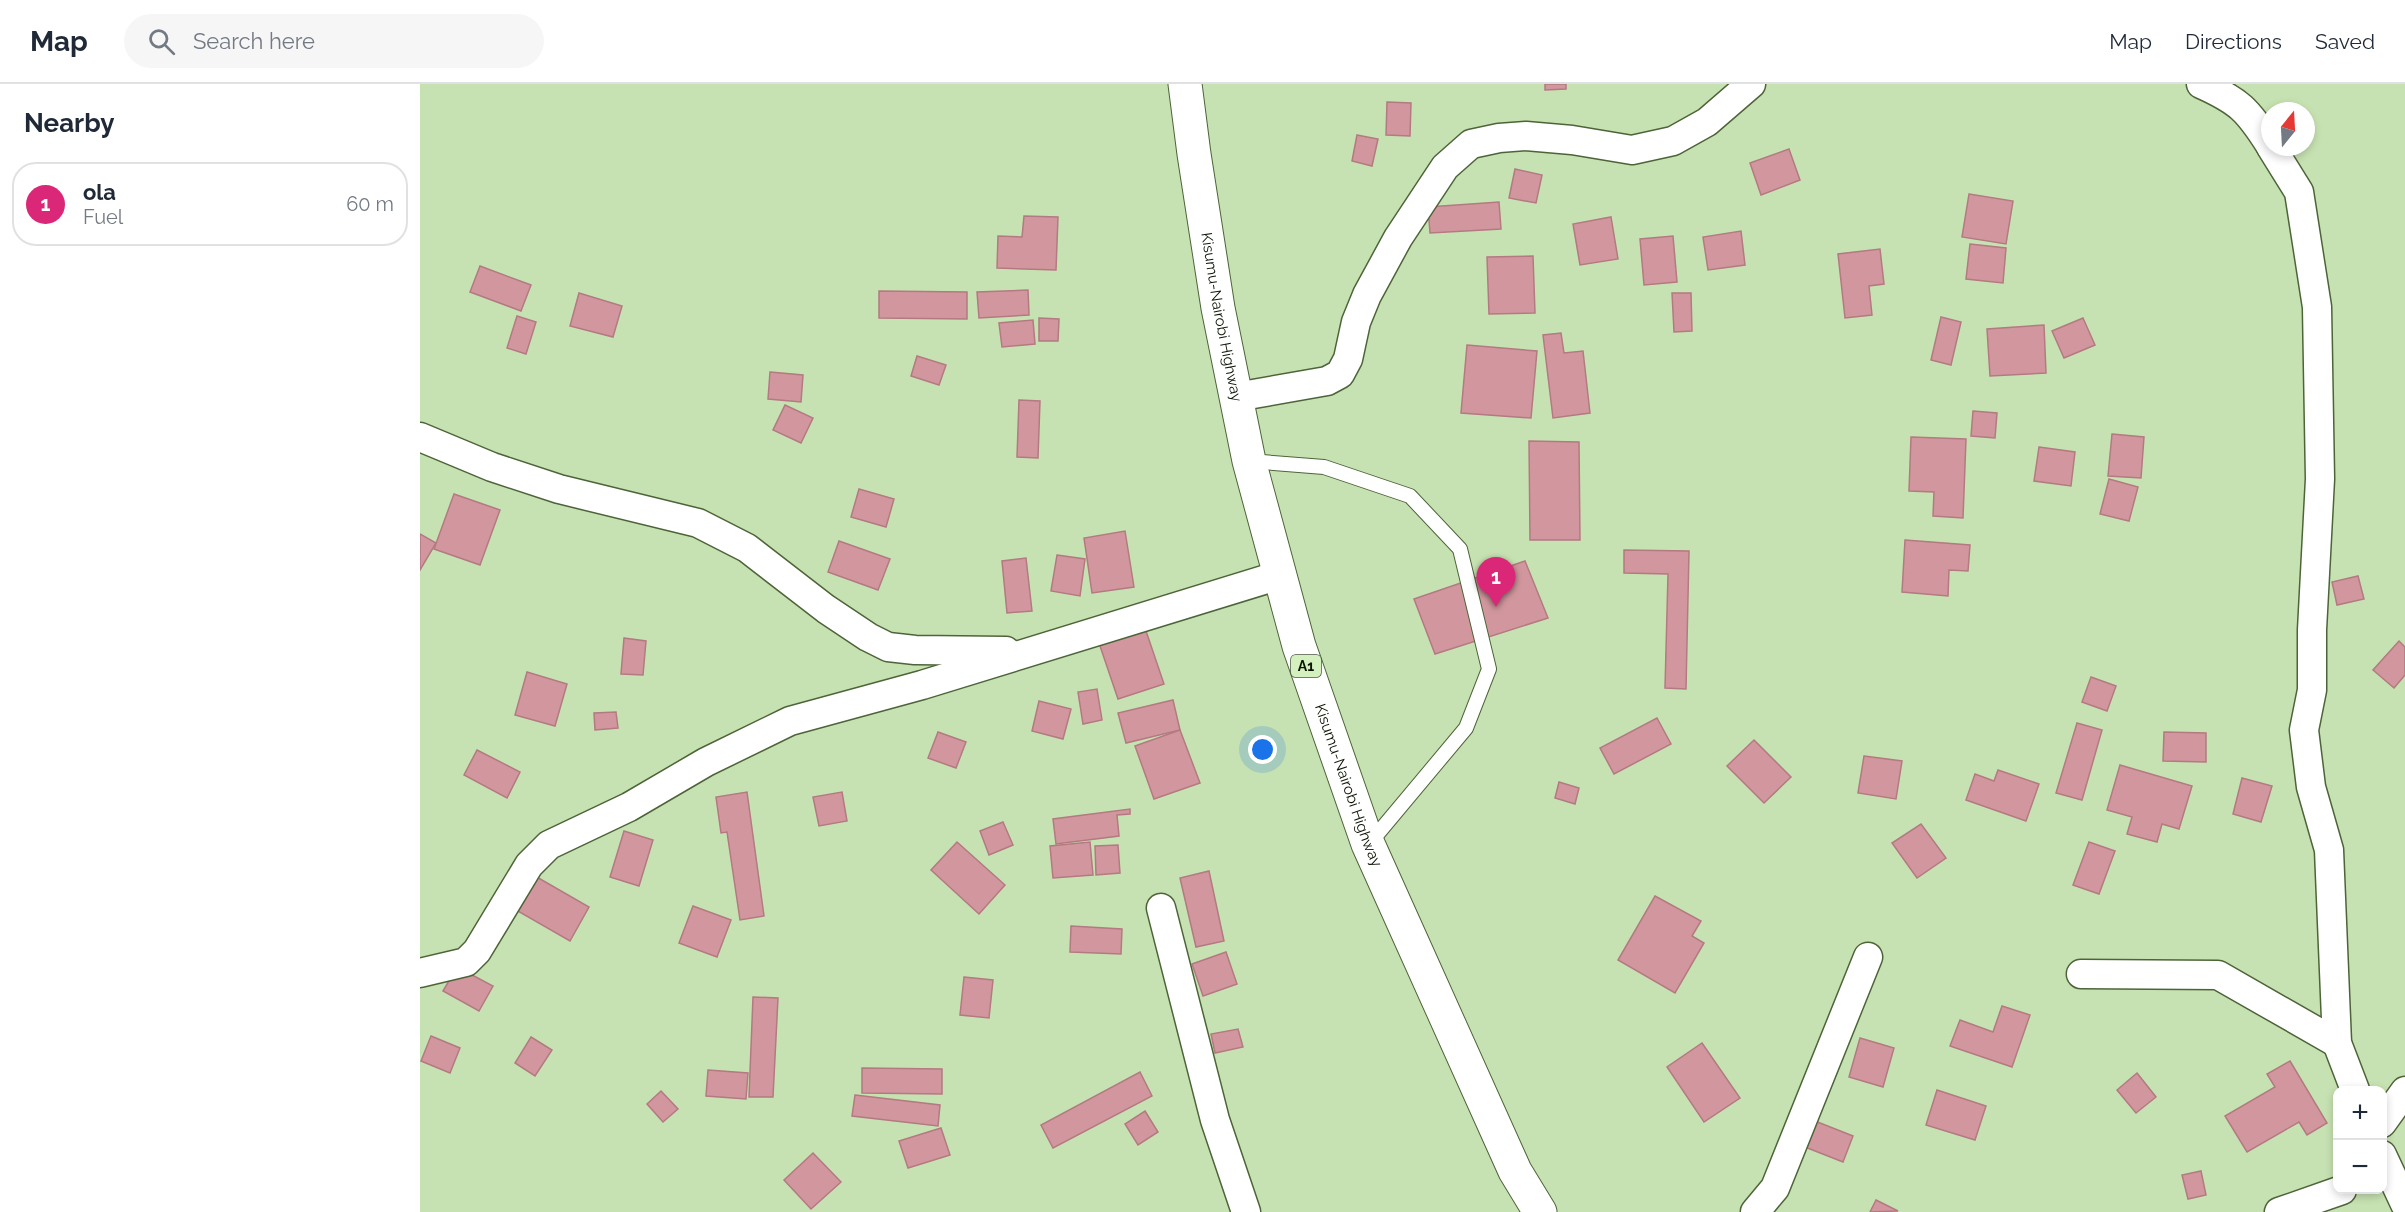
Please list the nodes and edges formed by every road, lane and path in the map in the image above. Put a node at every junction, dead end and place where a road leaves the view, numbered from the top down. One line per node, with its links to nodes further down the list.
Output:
1 (1185, 84): 6 (highway, Kisumu-Nairobi Highway / A1)
2 (1751, 84): 6 (street)
3 (2201, 84): 4 (street)
4 (2261, 130)
5 (2277, 156): 16 (street)
6 (1236, 397): 8 (highway, Kisumu-Nairobi Highway / A1)
7 (420, 437): 10 (street)
8 (1249, 461): 9 (highway, Kisumu-Nairobi Highway / A1); 11 (lane)
9 (1280, 575): 10 (street); 11 (highway, Kisumu-Nairobi Highway / A1)
10 (1033, 651): 14 (street)
11 (1368, 844): 24 (highway, Kisumu-Nairobi Highway / A1)
12 (1161, 908): 23 (street)
13 (1868, 957): 25 (street)
14 (420, 974)
15 (2081, 974): 16 (street)
16 (2337, 1043): 17 (street)
17 (2353, 1086)
18 (2405, 1090): 19 (street)
19 (2387, 1116)
20 (2392, 1165): 22 (street)
21 (2333, 1193): 26 (street)
22 (2405, 1204)
23 (1246, 1212)
24 (1540, 1212)
25 (1755, 1212)
26 (2279, 1212)

